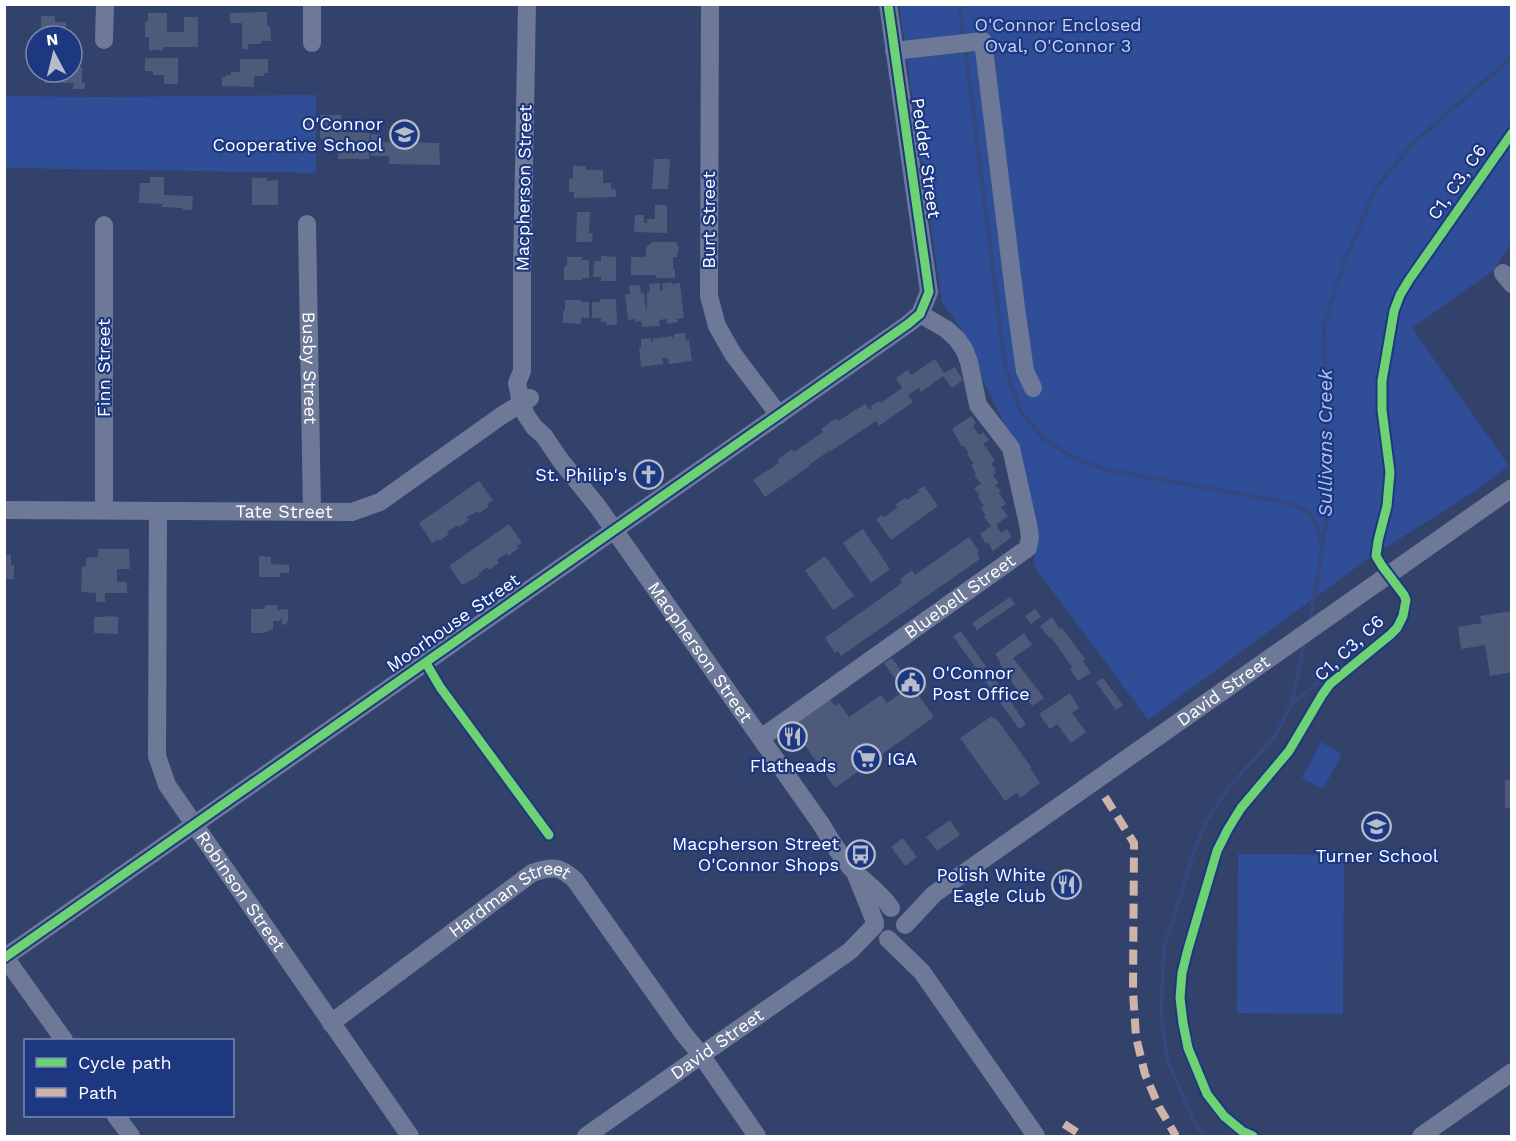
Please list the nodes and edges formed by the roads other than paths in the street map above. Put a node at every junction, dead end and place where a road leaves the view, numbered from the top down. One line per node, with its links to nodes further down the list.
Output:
1 (105, 4): 6 (street)
2 (312, 4): 7 (street)
3 (527, 4): 13 (street, Macpherson Street)
4 (710, 4): 14 (street, Burt Street)
5 (888, 4): 8 (street, Pedder Street)
6 (104, 40)
7 (312, 43)
8 (894, 51): 11 (street, Pedder Street); 12 (street)
9 (307, 224): 19 (street, Busby Street)
10 (104, 225): 17 (street, Finn Street)
11 (920, 314): 14 (street, Moorhouse Street); 21 (street, Bluebell Street)
12 (1033, 388)
13 (526, 400): 19 (street, Tate Street); 20 (street, Macpherson Street)
14 (779, 415): 20 (street, Moorhouse Street)
15 (1512, 488): 24 (street, David Street)
16 (4, 510): 17 (street, Tate Street)
17 (104, 510): 18 (street, Tate Street)
18 (159, 511): 19 (street, Tate Street); 22 (street, Robinson Street)
19 (312, 512)
20 (614, 530): 21 (street, Macpherson Street); 22 (street, Moorhouse Street)
21 (761, 738): 23 (street, Macpherson Street)
22 (194, 825): 26 (street, Moorhouse Street); 28 (street, Robinson Street)
23 (854, 871): 24 (street, Macpherson Street); 25 (street, Macpherson Street)
24 (899, 917): 25 (street); 25 (street); 27 (street)
25 (881, 931): 27 (street); 30 (street, David Street)
26 (5, 957): 29 (street)
27 (922, 972): 38 (street)
28 (331, 1023): 30 (street, Hardman Street); 35 (street, Robinson Street)
29 (63, 1039)
30 (701, 1055): 36 (street, David Street); 37 (street, Hardman Street)
31 (1512, 1072): 33 (street)
32 (117, 1117): 34 (street)
33 (1430, 1134)
34 (131, 1137)
35 (410, 1137)
36 (586, 1137)
37 (757, 1137)
38 (1036, 1137)

